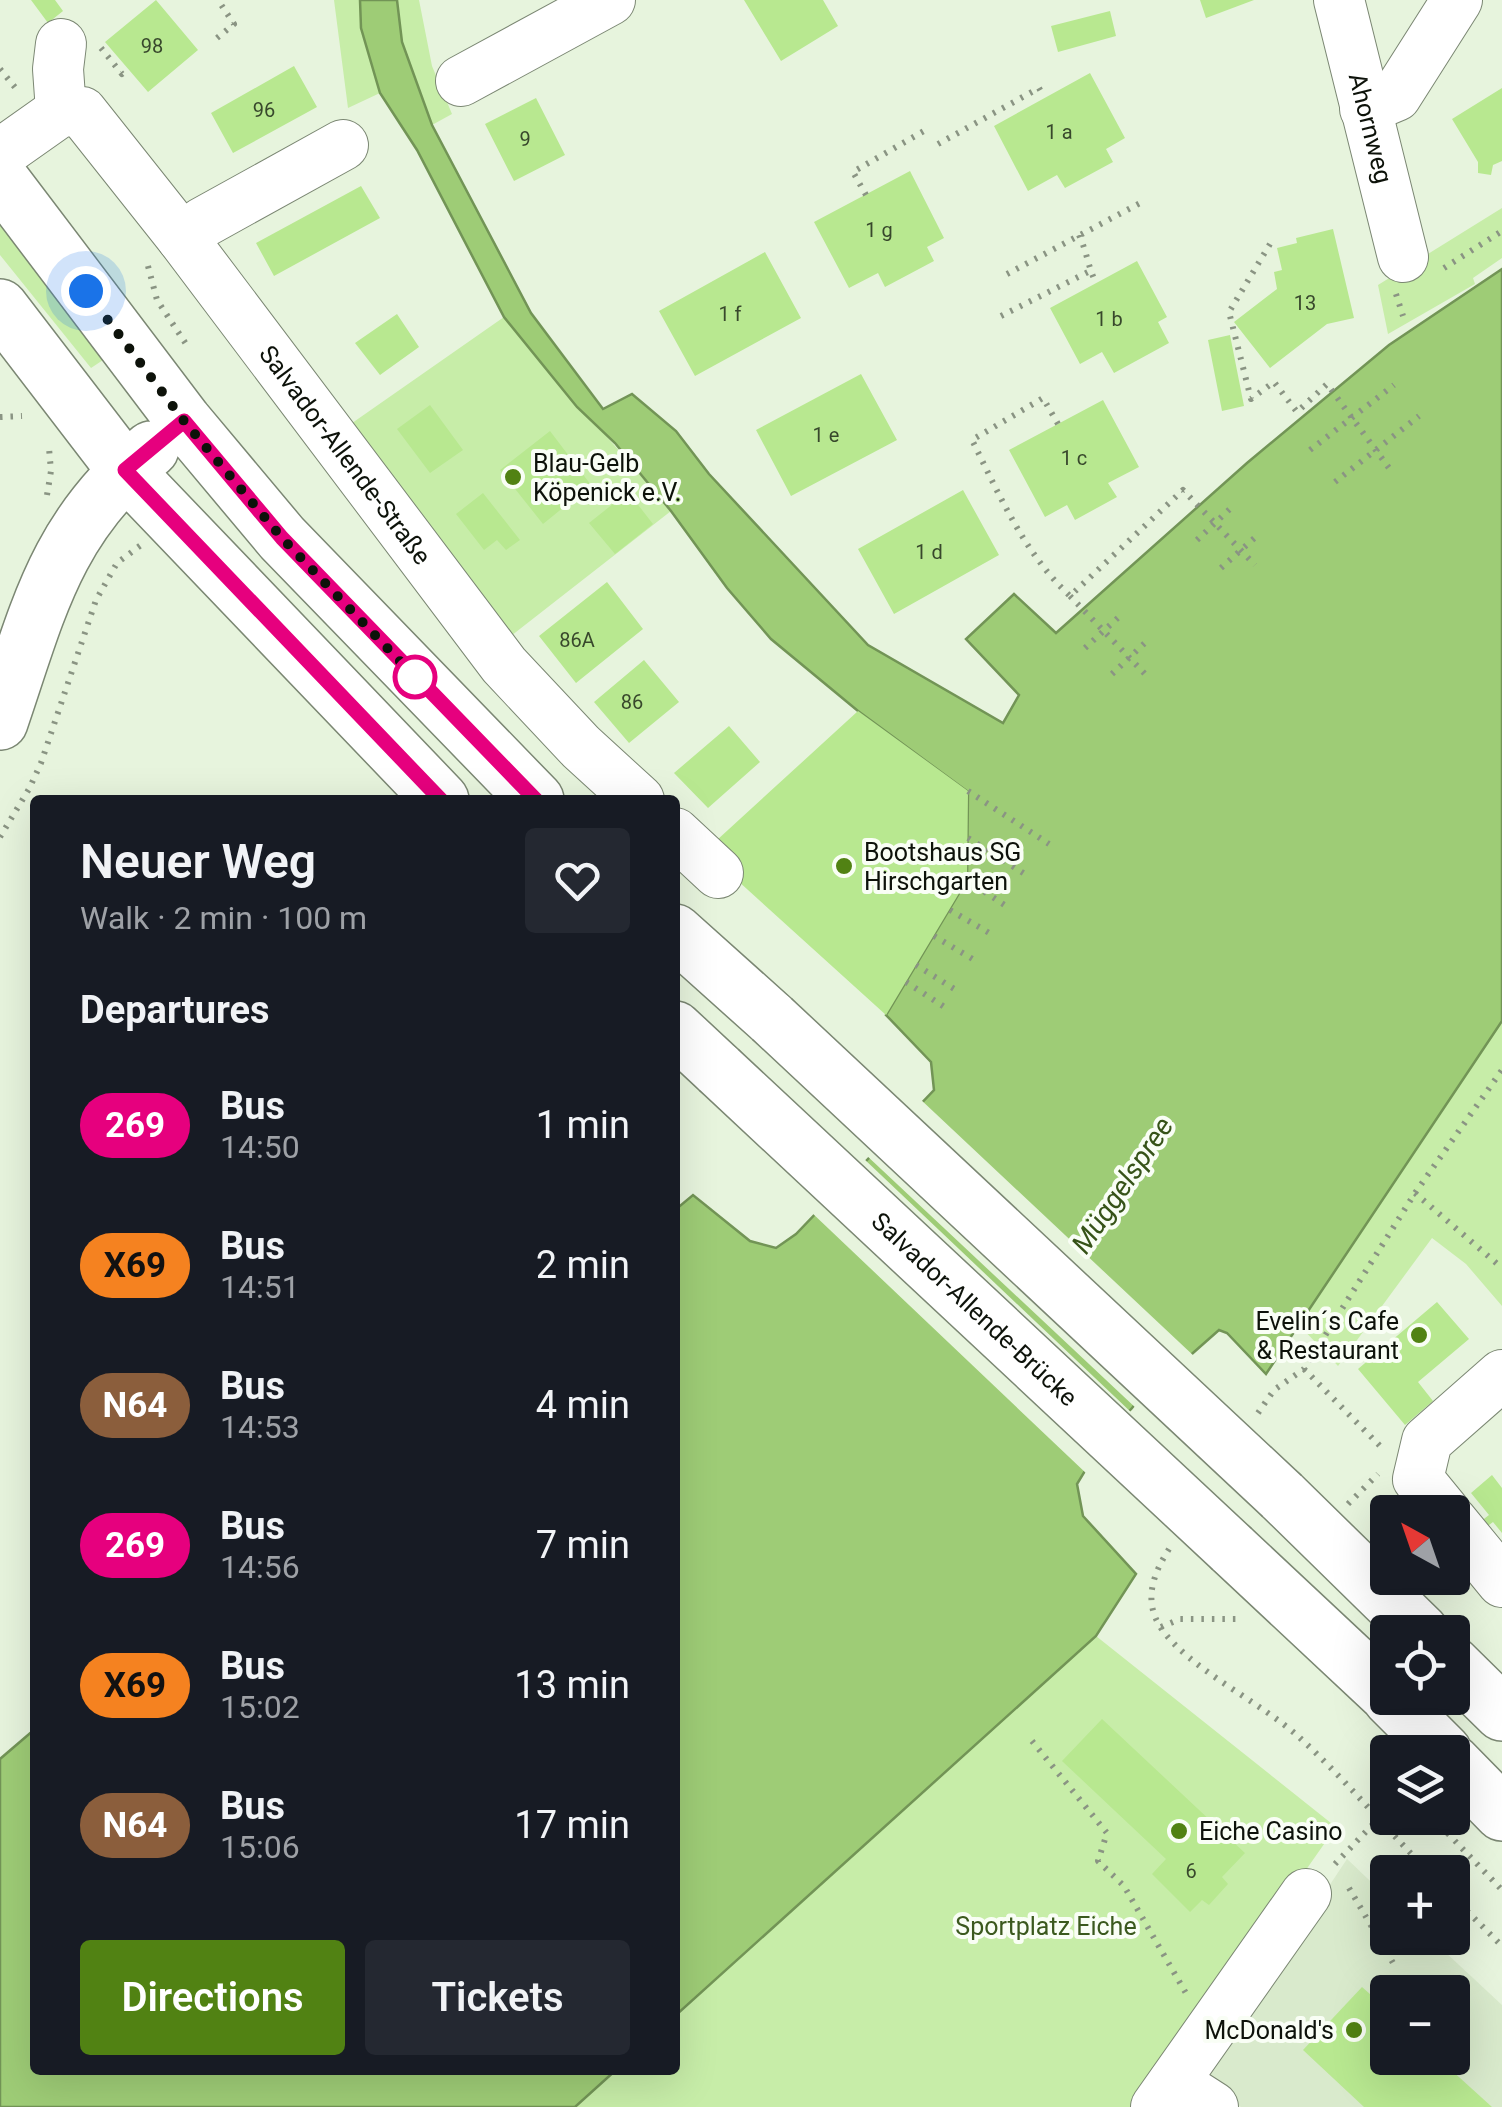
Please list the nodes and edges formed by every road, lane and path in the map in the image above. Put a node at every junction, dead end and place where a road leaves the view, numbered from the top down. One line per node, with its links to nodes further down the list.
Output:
1 (218, 0): 5 (path)
2 (610, 0): 8 (street)
3 (1339, 0): 10 (street, Ahornweg)
4 (1457, 0): 10 (street)
5 (217, 38)
6 (62, 44): 11 (street)
7 (0, 69): 11 (path)
8 (461, 82)
9 (1044, 98): 13 (path)
10 (1365, 109): 23 (street, Ahornweg)
11 (52, 117): 15 (street); 22 (street, Salvador-Allende-Straße)
12 (929, 128): 17 (path)
13 (938, 144)
14 (343, 145): 22 (street)
15 (0, 154)
16 (0, 178): 34 (main road)
17 (866, 195)
18 (1142, 202): 20 (path)
19 (1502, 231): 23 (path)
20 (1079, 235): 24 (path); 25 (path)
21 (1270, 244): 37 (path)
22 (160, 246): 29 (path); 56 (street, Salvador-Allende-Straße)
23 (1403, 257)
24 (1090, 271): 26 (path); 28 (path)
25 (1007, 274)
26 (1096, 282)
27 (0, 306): 38 (main road)
28 (1001, 316)
29 (191, 353)
30 (1394, 386): 36 (path)
31 (0, 416): 32 (path)
32 (22, 416)
33 (1419, 416): 39 (path)
34 (184, 421): 38 (main road); 55 (main road)
35 (1058, 424): 46 (path)
36 (1310, 450)
37 (1388, 468)
38 (125, 470): 52 (main road); 54 (main road)
39 (1335, 482)
40 (1233, 506): 42 (path)
41 (1260, 533): 45 (path)
42 (1197, 540)
43 (117, 563): 57 (path)
44 (1255, 565): 46 (path)
45 (1221, 568)
46 (1070, 596): 51 (path)
47 (1121, 615): 49 (path)
48 (1148, 640): 50 (path)
49 (1084, 648)
50 (1112, 674)
51 (1145, 674)
52 (0, 722)
53 (968, 791): 60 (path)
54 (436, 795)
55 (531, 795)
56 (634, 795)
57 (0, 838)
58 (680, 838): 61 (street)
59 (968, 838): 62 (path)
60 (1049, 844)
61 (718, 873)
62 (1028, 876)
63 (967, 880): 64 (path)
64 (1009, 908)
65 (950, 910): 66 (path)
66 (991, 934)
67 (680, 936): 83 (main road, bridge)
68 (934, 936): 69 (path)
69 (976, 961)
70 (916, 965): 72 (path)
71 (906, 982): 73 (path)
72 (956, 990)
73 (946, 1008)
74 (680, 1034): 86 (main road, Salvador-Allende-Brücke, bridge)
75 (1502, 1070): 76 (path)
76 (1415, 1193): 77 (path); 79 (path)
77 (1502, 1268)
78 (1502, 1375): 79 (street)
79 (1419, 1483): 80 (path)
80 (1340, 1512)
81 (1470, 1543): 82 (street)
82 (1502, 1582)
83 (1404, 1615)
84 (1234, 1620): 85 (path)
85 (1161, 1627)
86 (1370, 1678)
87 (1470, 1682): 88 (main road)
88 (1502, 1713)
89 (1408, 1715): 90 (main road)
90 (1427, 1735)
91 (1032, 1742): 101 (path)
92 (1470, 1780): 93 (main road)
93 (1502, 1813)
94 (1370, 1830): 97 (path)
95 (1449, 1835): 96 (path)
96 (1501, 1887)
97 (1328, 1892): 100 (path); 101 (street)
98 (1470, 1914): 99 (path)
99 (1502, 1946)
100 (1396, 1968)
101 (1216, 2023): 102 (street)
102 (1181, 2099)

